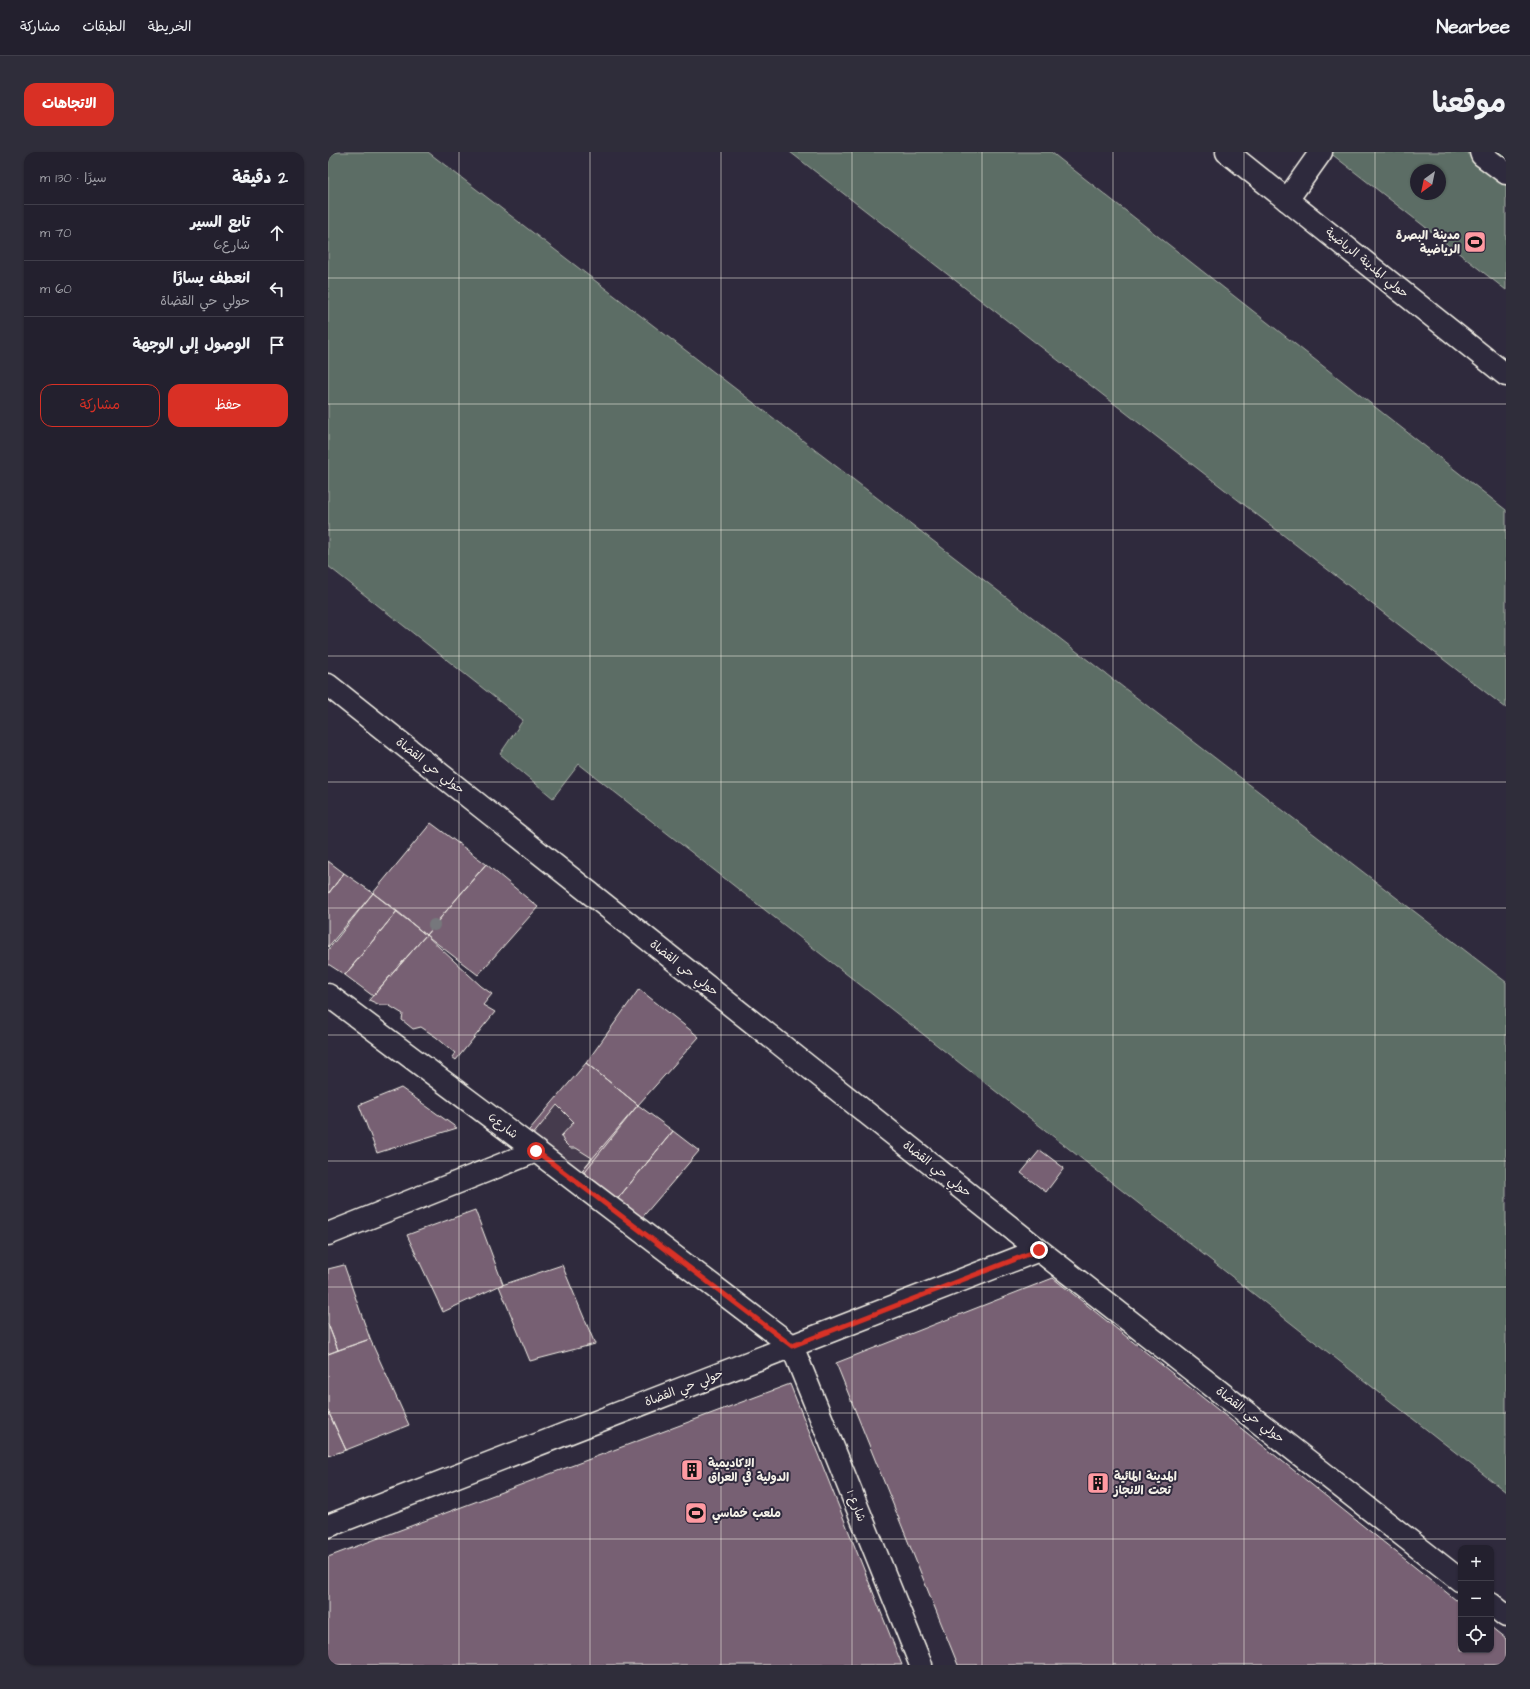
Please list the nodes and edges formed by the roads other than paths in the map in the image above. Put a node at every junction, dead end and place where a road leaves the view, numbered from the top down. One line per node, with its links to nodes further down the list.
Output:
1 (1227, 152): 5 (street, حولي المدينة الرياضية)
2 (1322, 152): 5 (street)
3 (1481, 152): 4 (street)
4 (1506, 173)
5 (1288, 200): 6 (street, حولي المدينة الرياضية)
6 (1506, 375)
7 (328, 685): 11 (street, حولي حي القضاة)
8 (328, 995): 9 (street, شارع6)
9 (536, 1151): 10 (street); 12 (street, شارع6)
10 (328, 1234)
11 (1039, 1250): 12 (street, حولي حي القضاة); 14 (street, حولي حي القضاة)
12 (792, 1346): 13 (street, حولي حي القضاة); 17 (street, شارع 1)
13 (328, 1526)
14 (1458, 1579)
15 (1494, 1606): 16 (street)
16 (1506, 1616)
17 (921, 1665)

